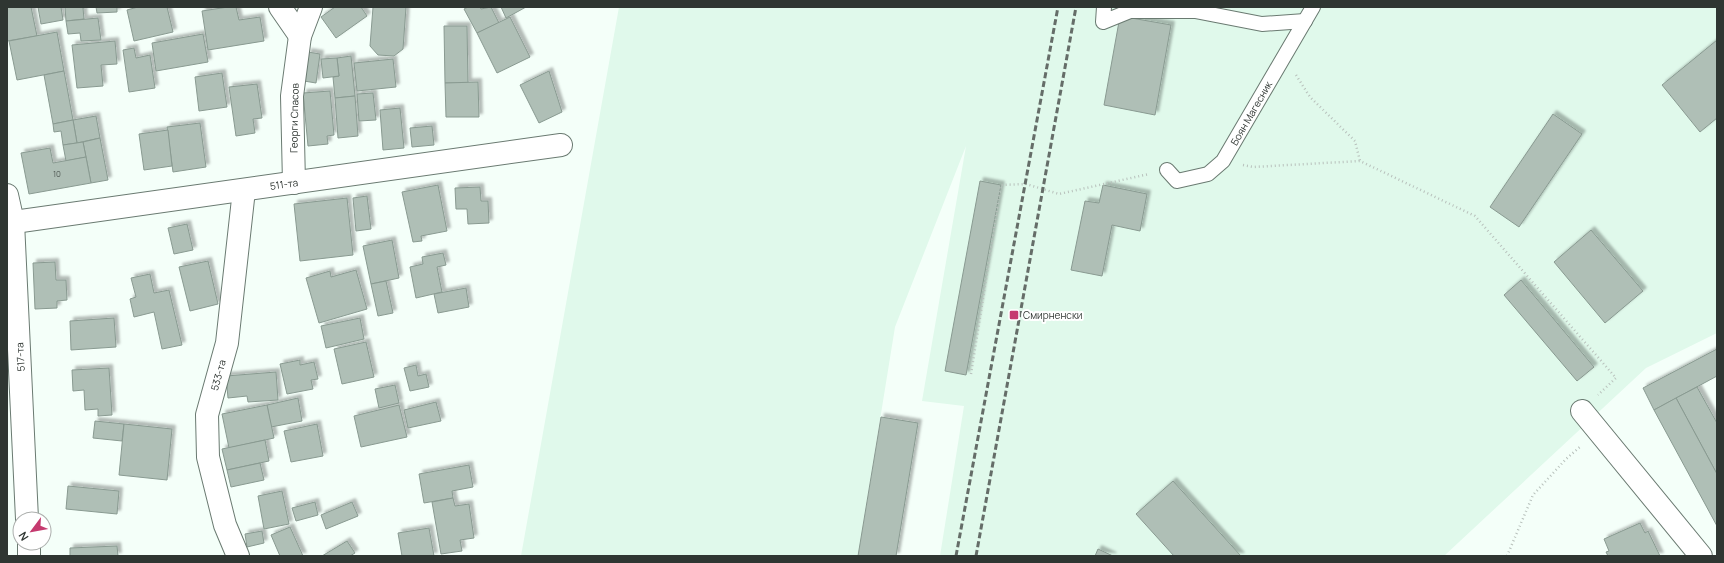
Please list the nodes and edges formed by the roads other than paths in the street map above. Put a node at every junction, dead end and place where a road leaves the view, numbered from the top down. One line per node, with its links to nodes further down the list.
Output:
1 (280, 7): 6 (street)
2 (311, 7): 6 (street, Георги Спасов)
3 (1104, 7): 5 (lane)
4 (1313, 7): 5 (lane, Боян Магесник)
5 (1305, 21): 8 (lane, Боян Магесник)
6 (300, 36): 9 (street, Георги Спасов)
7 (561, 145): 9 (street, 511-та)
8 (1167, 170)
9 (294, 183): 10 (street, 511-та)
10 (244, 190): 12 (street, 511-та); 16 (street, 533-та)
11 (7, 195): 12 (street, 517-та)
12 (10, 223): 14 (street, 517-та)
13 (1582, 411): 17 (street)
14 (17, 494): 15 (street, 517-та)
15 (24, 511)
16 (238, 556)
17 (1701, 556)

